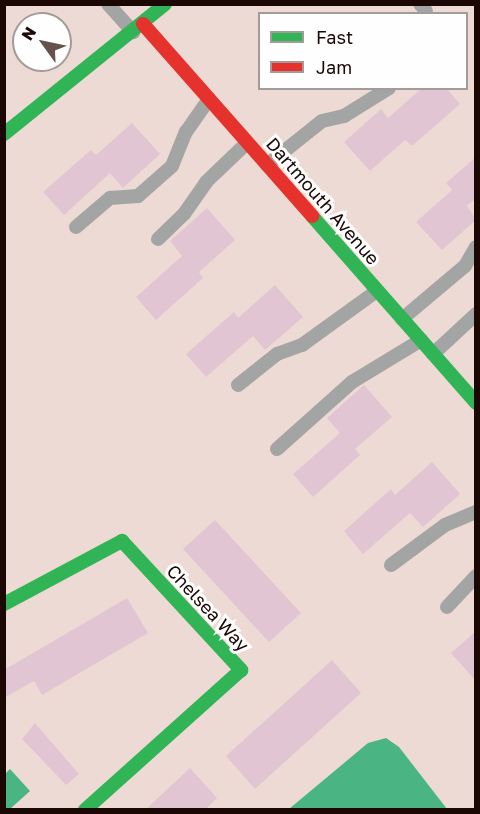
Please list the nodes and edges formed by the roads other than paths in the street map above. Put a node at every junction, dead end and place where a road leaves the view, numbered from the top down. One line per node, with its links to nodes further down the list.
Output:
1 (108, 4): 3 (lane)
2 (159, 6): 3 (street)
3 (138, 28): 5 (street, Dartmouth Avenue); 6 (street)
4 (386, 90): 8 (lane)
5 (209, 99): 7 (street, Dartmouth Avenue); 9 (lane)
6 (5, 133)
7 (247, 143): 8 (street, Dartmouth Avenue); 10 (lane)
8 (267, 165): 12 (street, Dartmouth Avenue)
9 (76, 227)
10 (158, 239)
11 (476, 247): 14 (lane)
12 (377, 291): 14 (street, Dartmouth Avenue); 17 (lane)
13 (476, 314): 16 (lane)
14 (402, 319): 15 (street, Dartmouth Avenue)
15 (421, 340): 16 (street, Dartmouth Avenue); 19 (lane)
16 (433, 354): 18 (street, Dartmouth Avenue)
17 (238, 384)
18 (476, 403)
19 (277, 449)
20 (476, 512): 21 (lane)
21 (391, 565)
22 (476, 576): 24 (lane)
23 (4, 604): 25 (street, Chelsea Way)
24 (447, 607)
25 (85, 810)

